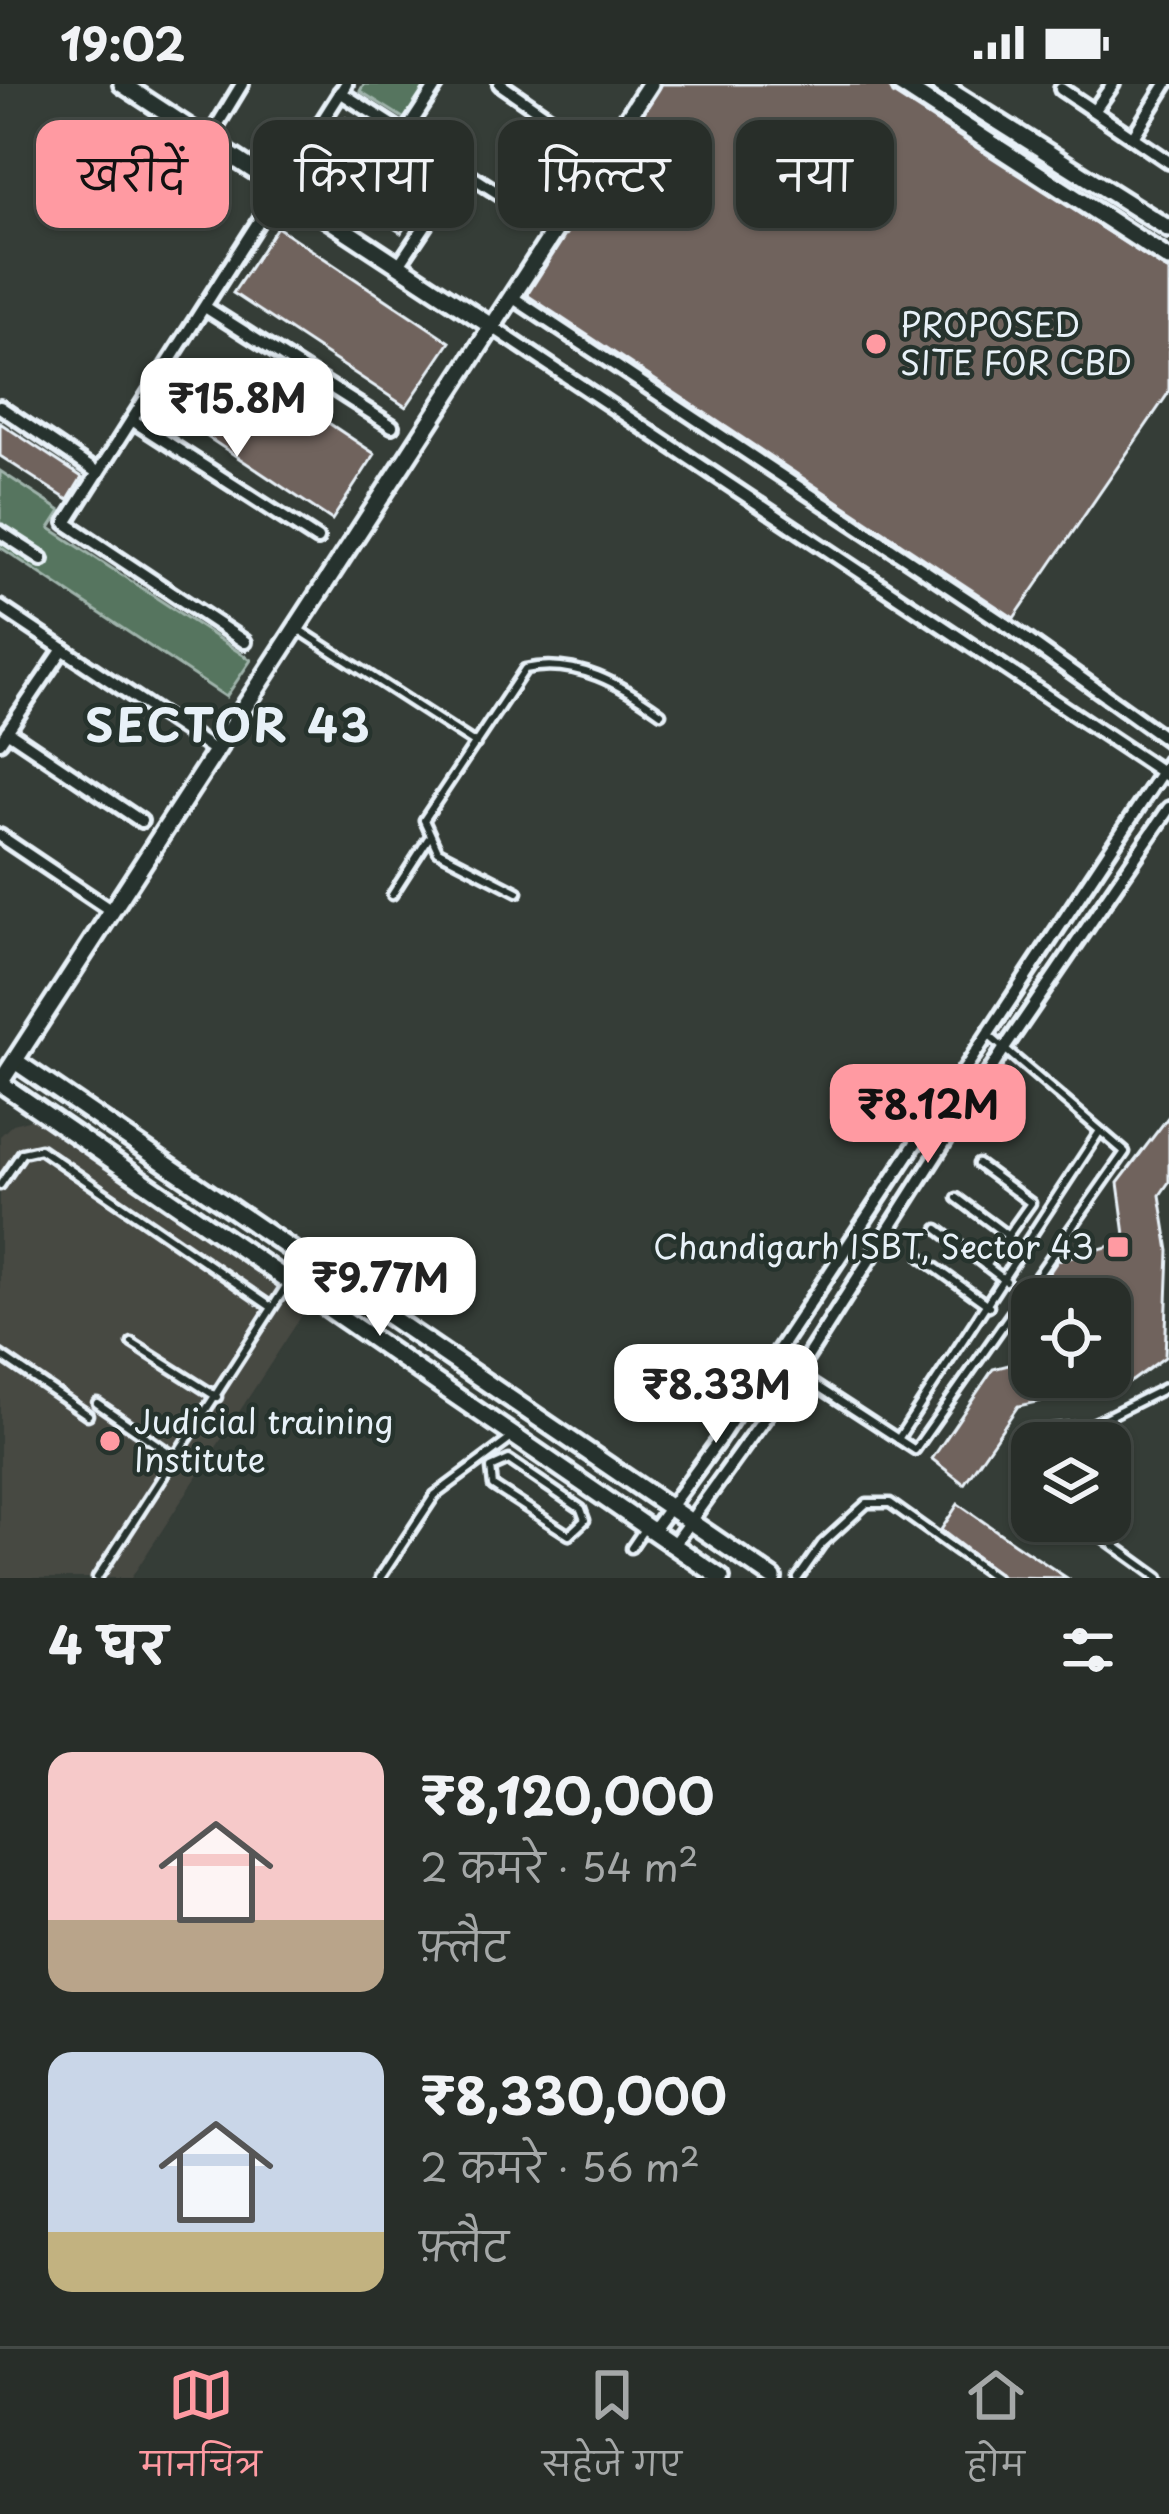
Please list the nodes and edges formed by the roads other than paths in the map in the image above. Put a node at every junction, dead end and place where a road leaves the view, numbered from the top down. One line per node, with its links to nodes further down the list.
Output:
1 (122, 84): 14 (street)
2 (242, 84): 15 (street)
3 (437, 84): 18 (street)
4 (500, 84): 11 (street)
5 (650, 84): 27 (street)
6 (900, 84): 28 (street)
7 (939, 84): 26 (street)
8 (1113, 84): 13 (street)
9 (1166, 84): 20 (street)
10 (343, 88): 16 (street); 17 (street)
11 (517, 89): 19 (street)
12 (1060, 89): 13 (street)
13 (1094, 111): 20 (street)
14 (177, 120)
15 (220, 120)
16 (323, 120)
17 (387, 120)
18 (413, 120)
19 (556, 120)
20 (1133, 137): 21 (street)
21 (1169, 162)
22 (474, 176): 27 (street)
23 (255, 228): 31 (street)
24 (345, 228): 29 (street)
25 (423, 228): 29 (street)
26 (1169, 229)
27 (554, 230): 30 (street)
28 (1169, 260)
29 (400, 263): 32 (street)
30 (512, 297): 32 (street); 46 (street)
31 (206, 307): 34 (street); 35 (street)
32 (491, 326): 41 (street); 49 (street)
33 (0, 407): 36 (street)
34 (132, 420): 36 (street); 38 (street)
35 (392, 426)
36 (98, 473): 42 (street)
37 (0, 532): 39 (street)
38 (317, 539)
39 (42, 559)
40 (0, 607): 43 (street)
41 (298, 628): 47 (lane); 48 (street)
42 (245, 642)
43 (63, 649): 45 (street); 48 (street)
44 (661, 713): 47 (lane)
45 (4, 737): 51 (street)
46 (1169, 741)
47 (476, 744): 53 (lane)
48 (217, 752): 56 (street)
49 (1167, 770): 57 (street)
50 (1169, 808): 58 (street)
51 (141, 821)
52 (0, 836): 56 (street)
53 (428, 839): 54 (lane); 55 (lane)
54 (518, 892)
55 (392, 895)
56 (113, 912): 59 (street)
57 (987, 1034): 58 (lane); 85 (street)
58 (1004, 1048): 60 (lane); 75 (street)
59 (4, 1073): 66 (street); 70 (street)
60 (1101, 1130): 69 (lane); 82 (lane)
61 (978, 1164): 65 (lane)
62 (0, 1185): 72 (lane)
63 (957, 1198): 65 (lane)
64 (938, 1229): 68 (lane)
65 (1008, 1235): 68 (lane)
66 (305, 1257): 70 (lane); 85 (street)
67 (922, 1258): 71 (lane)
68 (986, 1266): 69 (lane)
69 (1006, 1281): 71 (lane)
70 (290, 1282): 72 (lane); 81 (street)
71 (989, 1306): 82 (lane)
72 (271, 1307): 77 (lane)
73 (132, 1343): 77 (lane)
74 (0, 1355): 79 (lane)
75 (797, 1373): 82 (lane); 87 (street)
76 (1169, 1385): 80 (lane)
77 (217, 1397): 83 (lane)
78 (97, 1403): 83 (lane)
79 (88, 1415)
80 (1097, 1422)
81 (516, 1435): 84 (street); 93 (lane)
82 (898, 1439)
83 (178, 1459): 92 (lane)
84 (601, 1493): 86 (lane); 88 (street)
85 (670, 1507): 87 (street); 88 (street)
86 (584, 1512): 86 (lane)
87 (690, 1521): 90 (street); 95 (street)
88 (650, 1528): 90 (street); 91 (lane)
89 (1109, 1542): 98 (lane)
90 (673, 1545): 94 (street)
91 (631, 1548)
92 (97, 1578)
93 (380, 1578)
94 (721, 1578)
95 (773, 1578)
96 (798, 1578): 97 (lane)
97 (995, 1578)
98 (1160, 1578)

